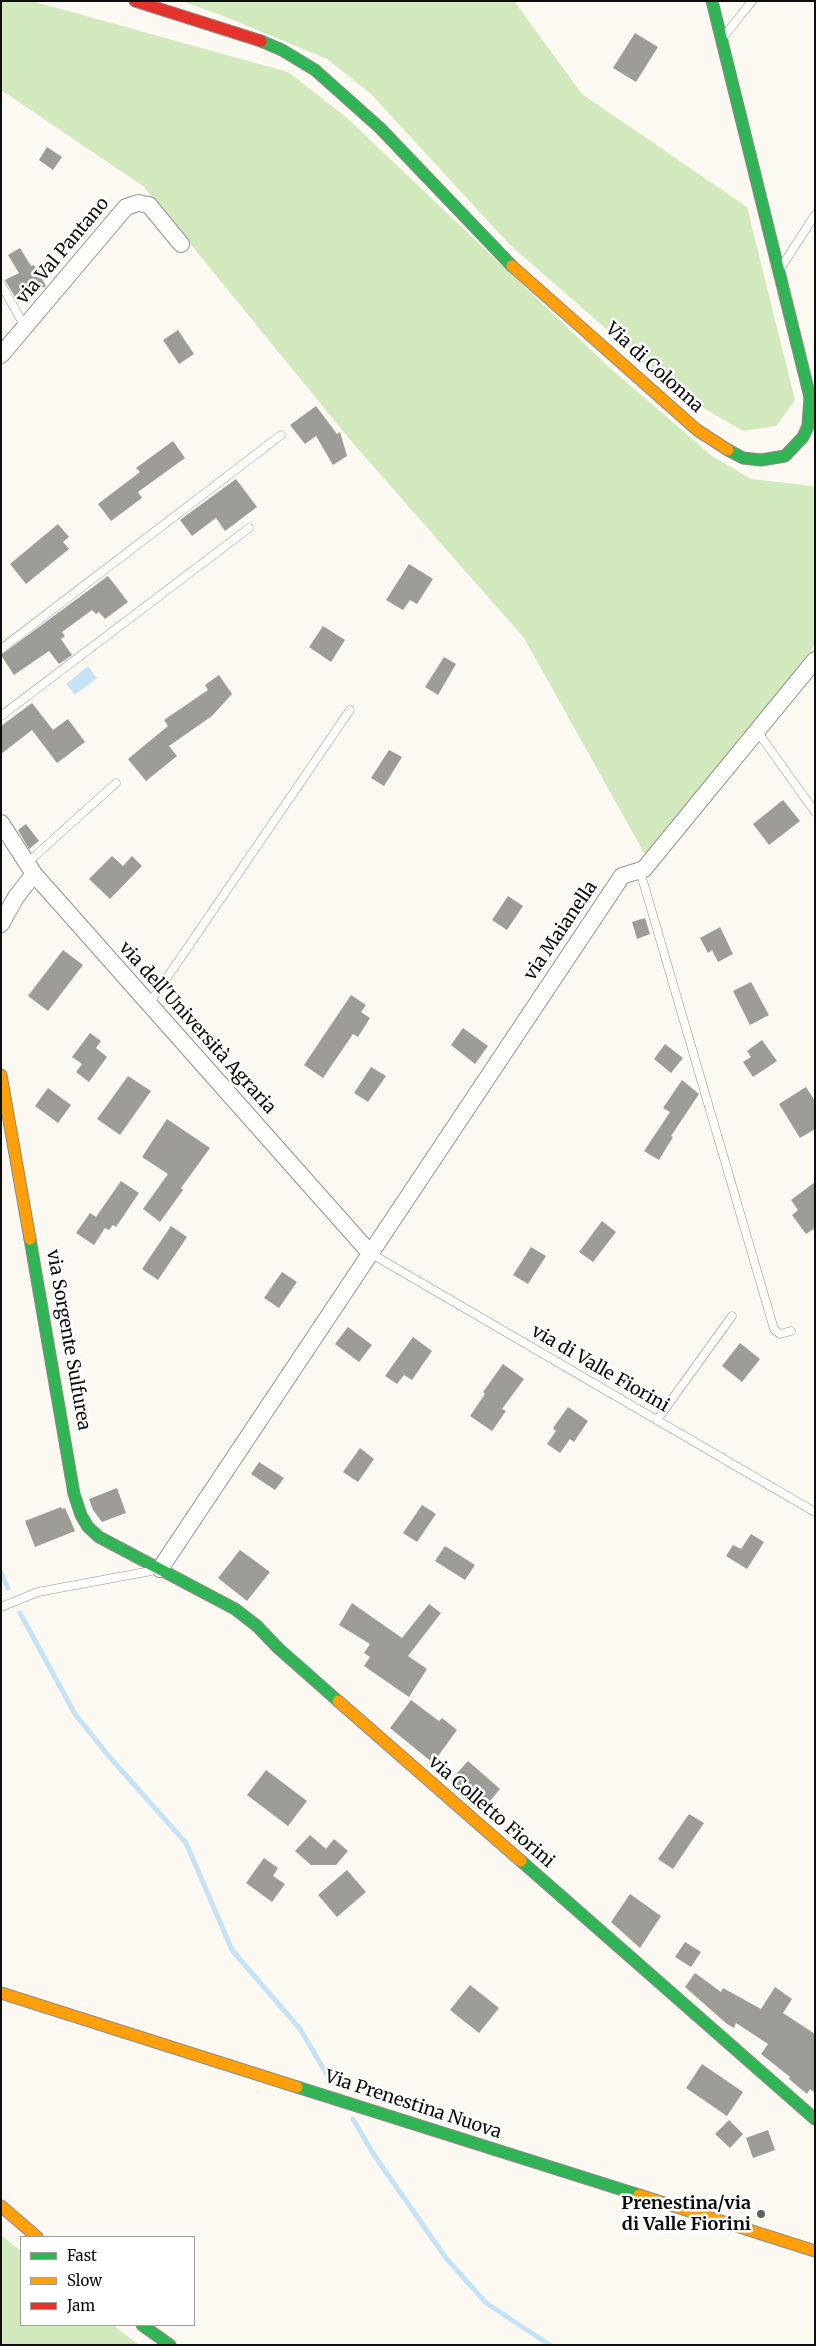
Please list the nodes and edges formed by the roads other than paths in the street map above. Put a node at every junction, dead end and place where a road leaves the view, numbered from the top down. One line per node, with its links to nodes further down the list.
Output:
1 (135, 1): 11 (street, Via di Colonna)
2 (712, 1): 4 (street, Via di Colonna)
3 (752, 1): 4 (lane)
4 (721, 39): 7 (street, Via di Colonna)
5 (815, 215): 7 (lane)
6 (181, 244): 9 (street, via Val Pantano)
7 (779, 270): 11 (street, Via di Colonna)
8 (1, 284): 9 (lane)
9 (24, 327): 10 (street, via Val Pantano)
10 (1, 355)
11 (808, 383): 12 (street)
12 (815, 414)
13 (281, 435): 15 (lane)
14 (250, 528): 18 (lane)
15 (1, 649)
16 (815, 660): 19 (street, via Maianella)
17 (350, 710): 26 (lane)
18 (1, 716)
19 (757, 731): 21 (lane); 24 (street, via Maianella)
20 (116, 783): 23 (lane)
21 (815, 812)
22 (1, 823): 23 (street, via dell'Università Agraria)
23 (30, 869): 25 (street); 26 (street, via dell'Università Agraria)
24 (640, 871): 28 (street, via Maianella); 30 (lane)
25 (1, 924)
26 (149, 1004): 28 (street, via dell'Università Agraria)
27 (1, 1075): 33 (street, via Sorgente Sulfurea)
28 (370, 1253): 31 (lane, via di Valle Fiorini); 33 (street, via Maianella)
29 (732, 1316): 31 (lane)
30 (791, 1331)
31 (657, 1420): 32 (lane, via di Valle Fiorini)
32 (815, 1512)
33 (160, 1569): 34 (lane); 36 (street, via Colletto Fiorini)
34 (1, 1607)
35 (1, 1993): 39 (street, Via Prenestina Nuova)
36 (815, 2119)
37 (1, 2206): 38 (street)
38 (36, 2236)
39 (813, 2253)
40 (143, 2326): 41 (street)
41 (170, 2345)

